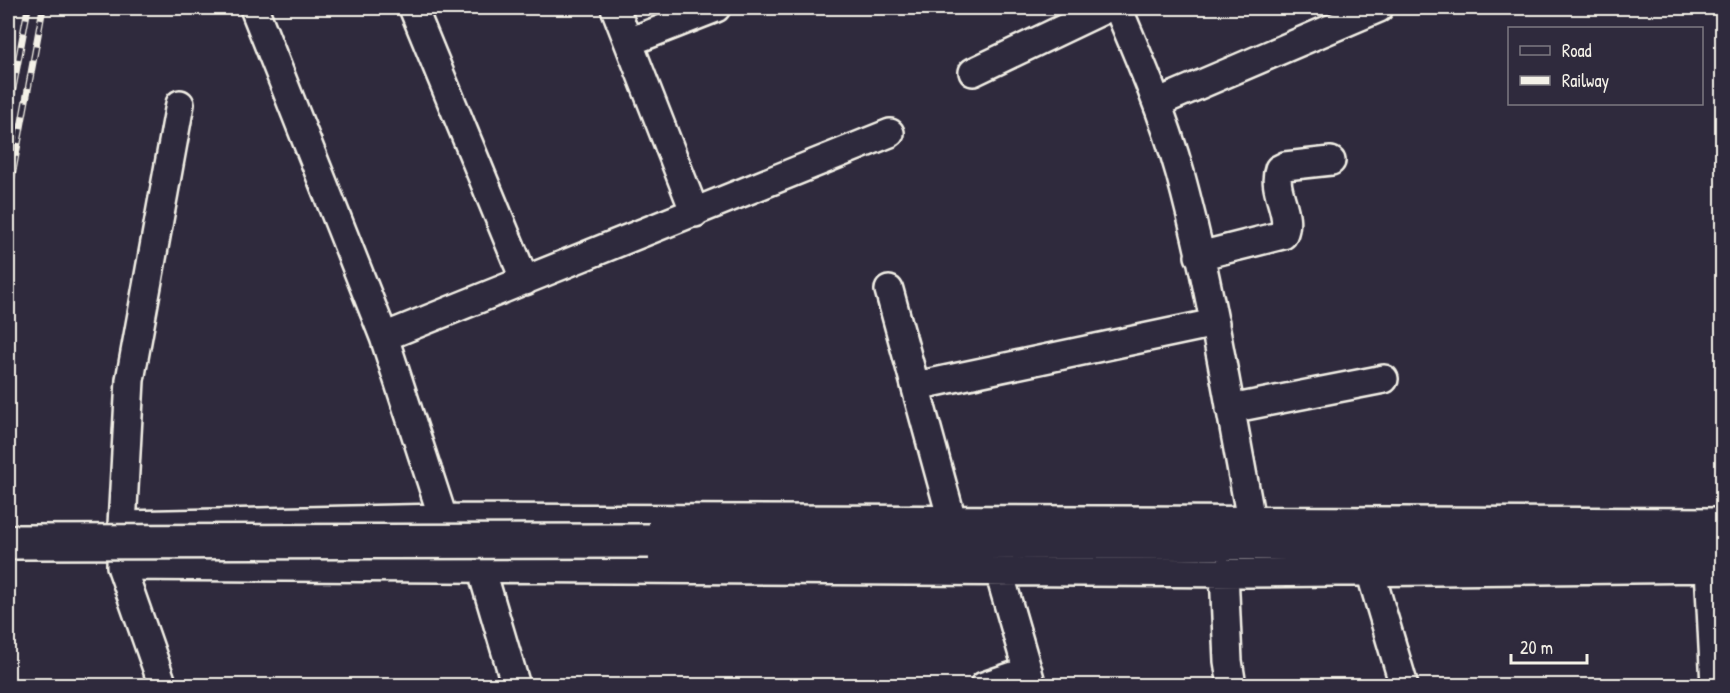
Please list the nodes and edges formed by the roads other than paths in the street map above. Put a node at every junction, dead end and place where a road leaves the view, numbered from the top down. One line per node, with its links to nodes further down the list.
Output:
1 (255, 8): 19 (street)
2 (413, 8): 16 (street)
3 (615, 8): 8 (street)
4 (716, 8): 8 (street)
5 (1107, 8): 9 (street)
6 (1118, 8): 10 (street)
7 (1378, 8): 10 (street)
8 (628, 42): 14 (street)
9 (973, 72)
10 (1157, 103): 15 (street)
11 (180, 105): 28 (street)
12 (890, 133): 14 (street)
13 (1330, 161): 15 (street)
14 (695, 213): 16 (street)
15 (1199, 256): 18 (street)
16 (525, 280): 19 (street)
17 (890, 290): 21 (street)
18 (1215, 323): 21 (street); 22 (street)
19 (384, 337): 23 (street)
20 (1383, 379): 22 (street)
21 (916, 386): 25 (street)
22 (1230, 409): 26 (street)
23 (443, 518): 24 (street); 28 (street)
24 (484, 520): 25 (street); 32 (street)
25 (952, 520): 26 (street)
26 (1251, 520): 27 (street)
27 (1722, 522)
28 (122, 525): 31 (street)
29 (8, 542): 30 (main road, bridge)
30 (1718, 560): 35 (street); 42 (street)
31 (121, 566): 32 (street); 37 (street)
32 (481, 568): 33 (street); 38 (street)
33 (999, 572): 34 (street); 36 (street)
34 (1224, 572): 35 (street); 40 (street)
35 (1370, 572): 41 (street)
36 (1030, 678): 39 (street)
37 (164, 686)
38 (516, 686)
39 (984, 686)
40 (1232, 686)
41 (1404, 686)
42 (1715, 686)

